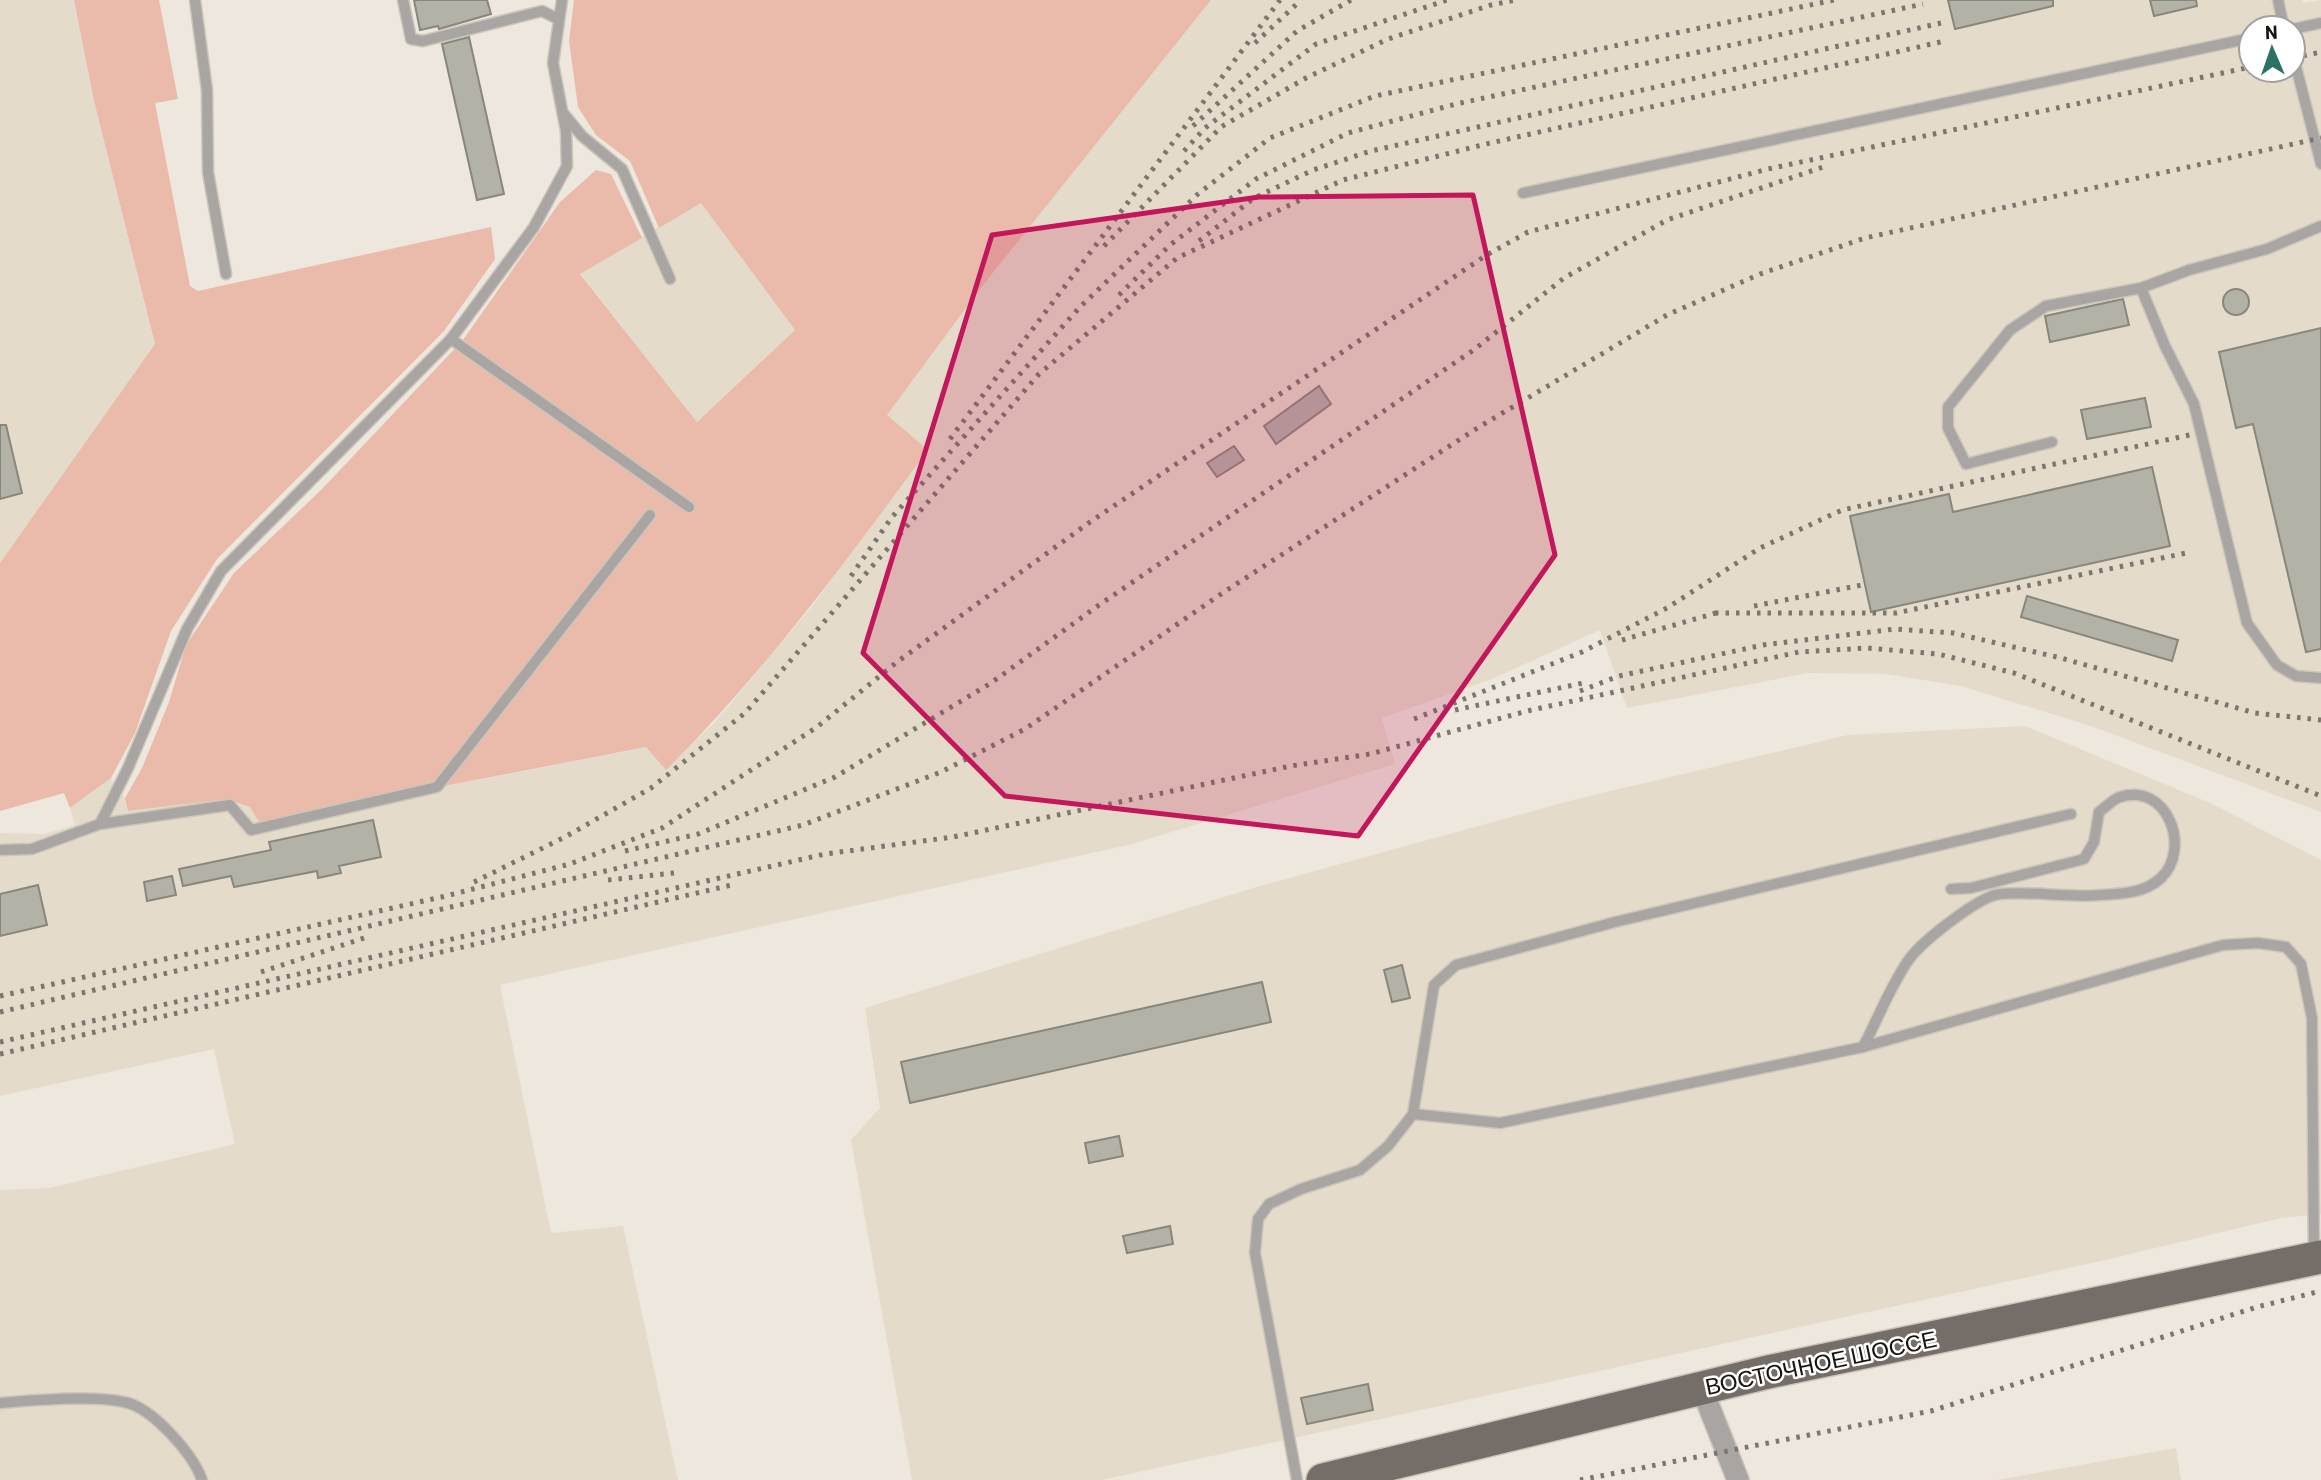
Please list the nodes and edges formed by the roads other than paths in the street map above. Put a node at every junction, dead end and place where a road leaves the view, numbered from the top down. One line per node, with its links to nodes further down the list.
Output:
1 (195, 0): 11 (lane)
2 (403, 0): 4 (lane)
3 (562, 0): 4 (lane)
4 (558, 19): 7 (lane)
5 (2237, 41): 9 (lane)
6 (2300, 84): 8 (lane)
7 (563, 111): 12 (lane); 14 (lane)
8 (2321, 164)
9 (1523, 193)
10 (2321, 226): 13 (lane)
11 (226, 274)
12 (670, 279)
13 (2141, 288): 15 (lane); 18 (lane)
14 (451, 339): 16 (lane); 20 (lane)
15 (2052, 442)
16 (689, 507)
17 (650, 515): 20 (lane)
18 (2321, 678)
19 (2071, 814): 24 (lane)
20 (100, 824): 21 (lane)
21 (0, 850)
22 (1951, 889): 23 (lane)
23 (1863, 1047): 24 (lane); 25 (lane)
24 (1413, 1114): 29 (lane)
25 (2317, 1258): 26 (main road, ВОСТОЧНОЕ ШОССЕ)
26 (1702, 1389): 30 (main road, ВОСТОЧНОЕ ШОССЕ); 31 (street)
27 (0, 1403): 28 (lane)
28 (202, 1480)
29 (1297, 1480)
30 (1323, 1480)
31 (1738, 1480)

